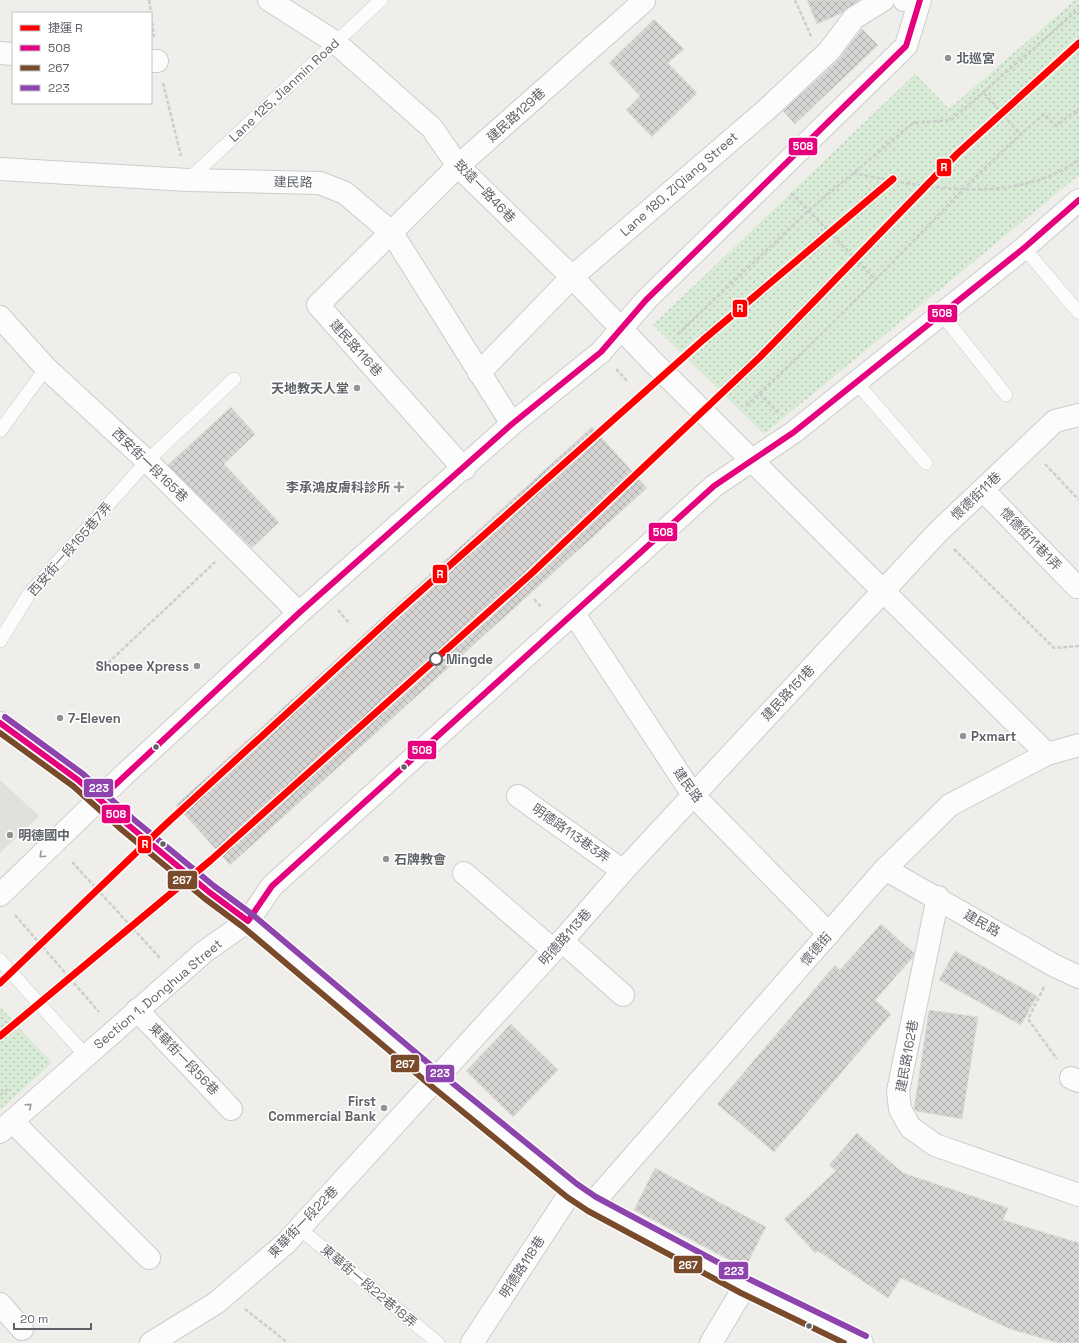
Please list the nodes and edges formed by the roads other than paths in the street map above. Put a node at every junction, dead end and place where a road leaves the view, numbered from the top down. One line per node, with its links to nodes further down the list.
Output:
1 (269, 0): 6 (street, 致遠一路46巷)
2 (381, 0): 6 (lane, Lane 125, Jianmin Road)
3 (883, 0): 15 (street, Lane 180, ZiQiang Street)
4 (915, 0): 19 (street)
5 (644, 1): 9 (street, 建民路129巷)
6 (335, 42): 9 (street, 致遠一路46巷); 11 (lane, Lane 125, Jianmin Road)
7 (0, 53): 8 (street)
8 (12, 54)
9 (458, 166): 13 (street, 建民路129巷); 15 (street, 致遠一路46巷)
10 (0, 170): 11 (street, 建民路)
11 (188, 180): 13 (street, 建民路)
12 (1079, 200): 14 (street, Section 1, Donghua Street)
13 (392, 233): 21 (street, 建民路); 31 (street, 建民路116巷)
14 (1024, 248): 16 (street, Section 1, Donghua Street); 17 (lane)
15 (572, 277): 19 (street, 致遠一路46巷); 21 (street, Lane 180, ZiQiang Street)
16 (941, 313): 23 (street, Section 1, Donghua Street); 24 (lane)
17 (1079, 313)
18 (0, 317): 20 (street, 西安街一段165巷)
19 (622, 328): 26 (street); 28 (street, 致遠一路46巷)
20 (46, 368): 27 (lane); 29 (street, 西安街一段165巷)
21 (479, 374): 26 (street, 建民路)
22 (234, 379): 29 (lane, 西安街一段165巷7弄)
23 (856, 382): 28 (street, Section 1, Donghua Street); 30 (lane)
24 (1006, 395)
25 (1077, 417): 32 (street, 懷德街11巷)
26 (512, 424): 31 (street)
27 (0, 431)
28 (753, 460): 34 (street, 致遠一路46巷); 36 (street, Section 1, Donghua Street)
29 (147, 461): 35 (street, 西安街一段165巷); 37 (lane, 西安街一段165巷7弄)
30 (926, 463)
31 (464, 468): 35 (street)
32 (983, 490): 33 (street, 懷德街11巷1弄); 34 (street, 懷德街11巷)
33 (1079, 587)
34 (883, 592): 40 (street, 致遠一路46巷); 41 (street, 建民路151巷)
35 (300, 614): 43 (street)
36 (574, 614): 41 (street, 建民路); 49 (street, Section 1, Donghua Street)
37 (0, 641)
38 (0, 723): 43 (street)
39 (1079, 746): 40 (street, 懷德街)
40 (1047, 754): 44 (street, 懷德街)
41 (693, 795): 45 (street, 明德路113巷); 50 (street, 建民路)
42 (518, 796): 45 (street, 明德路113巷3弄)
43 (100, 799): 47 (street, one-way to 47); 49 (street)
44 (885, 868): 48 (street, 建民路); 50 (street, 懷德街)
45 (624, 870): 51 (street, 明德路113巷)
46 (464, 873): 51 (street)
47 (0, 895)
48 (938, 898): 53 (street, 建民路); 61 (street, 建民路162巷)
49 (248, 921): 55 (street, Section 1, Donghua Street); 57 (street)
50 (829, 934): 62 (street, 懷德街)
51 (558, 946): 54 (street); 57 (street, 明德路113巷)
52 (0, 960): 56 (lane)
53 (1079, 977)
54 (622, 995)
55 (137, 1010): 56 (street, Section 1, Donghua Street); 58 (street, 東華街一段56巷)
56 (86, 1056): 59 (street, Section 1, Donghua Street, one-way to 56)
57 (435, 1078): 60 (street); 63 (street, 東華街一段22巷)
58 (231, 1109)
59 (6, 1127): 64 (street)
60 (572, 1190): 62 (street); 70 (street, 明德路118巷)
61 (1079, 1195)
62 (592, 1204): 65 (street)
63 (299, 1228): 68 (street, 東華街一段22巷); 69 (lane, 東華街一段22巷18弄)
64 (149, 1258)
65 (745, 1286): 71 (street); 72 (street)
66 (0, 1304): 67 (street)
67 (22, 1328)
68 (165, 1340)
69 (438, 1343)
70 (472, 1343)
71 (711, 1343)
72 (862, 1343)

